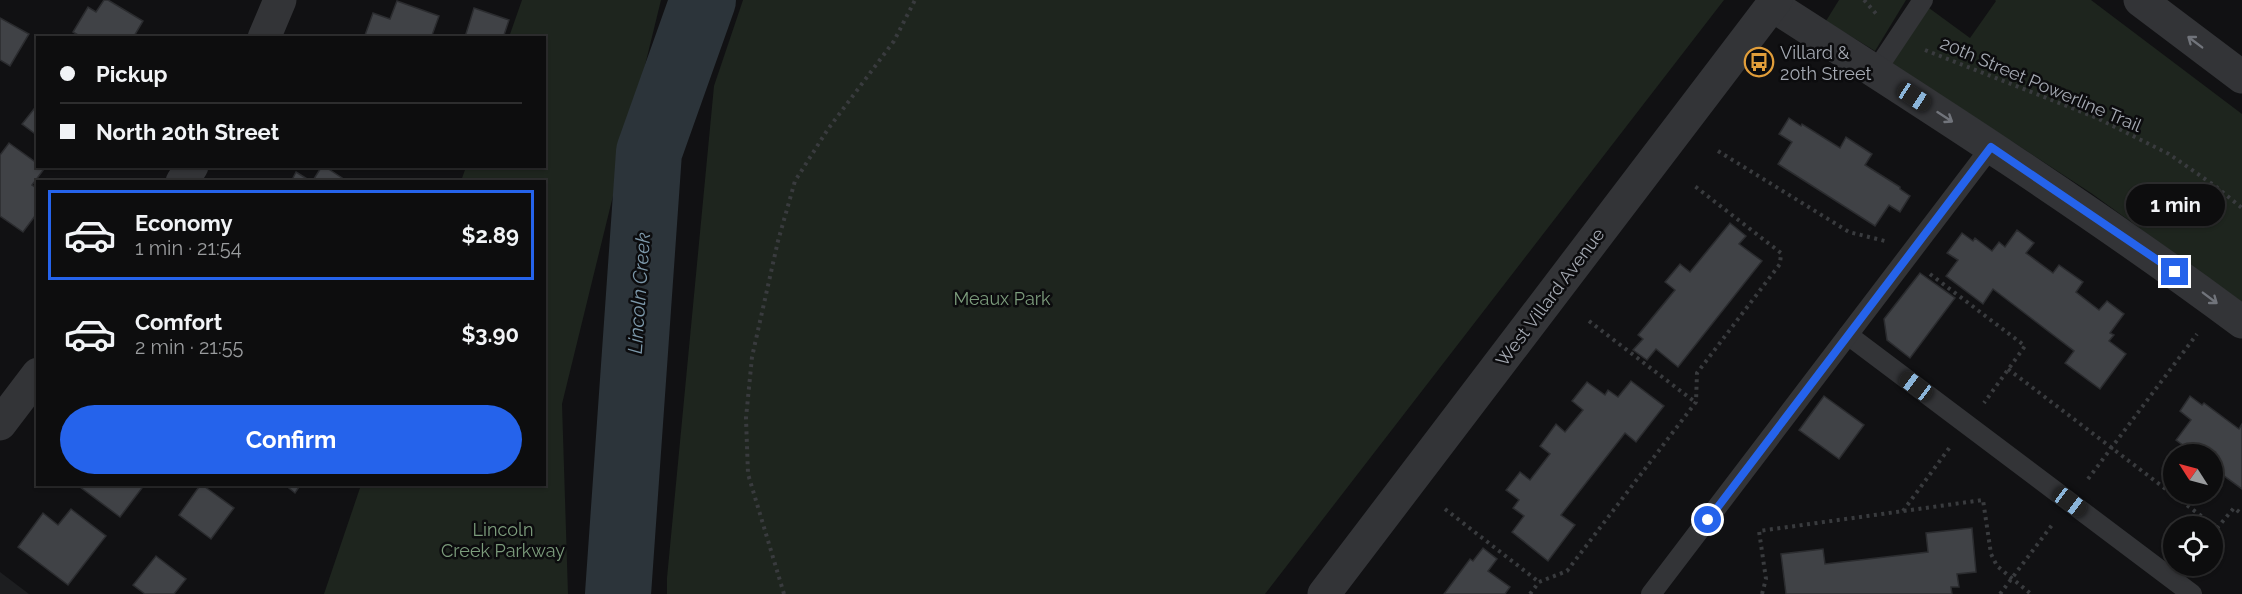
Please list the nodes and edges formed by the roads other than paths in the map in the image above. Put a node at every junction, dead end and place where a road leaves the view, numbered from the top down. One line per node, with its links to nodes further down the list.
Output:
1 (280, 0): 5 (street)
2 (1923, 0): 6 (lane)
3 (2140, 0): 7 (street, one-way to 3)
4 (1774, 3): 6 (street); 13 (street, West Villard Avenue)
5 (265, 36)
6 (1875, 72): 8 (street, one-way to 8)
7 (2242, 77)
8 (1991, 147): 9 (street, one-way to 9); 10 (lane)
9 (2242, 322)
10 (1848, 335): 14 (lane); 15 (lane)
11 (36, 377): 12 (street)
12 (0, 424)
13 (1324, 594)
14 (1652, 594)
15 (2192, 594)

